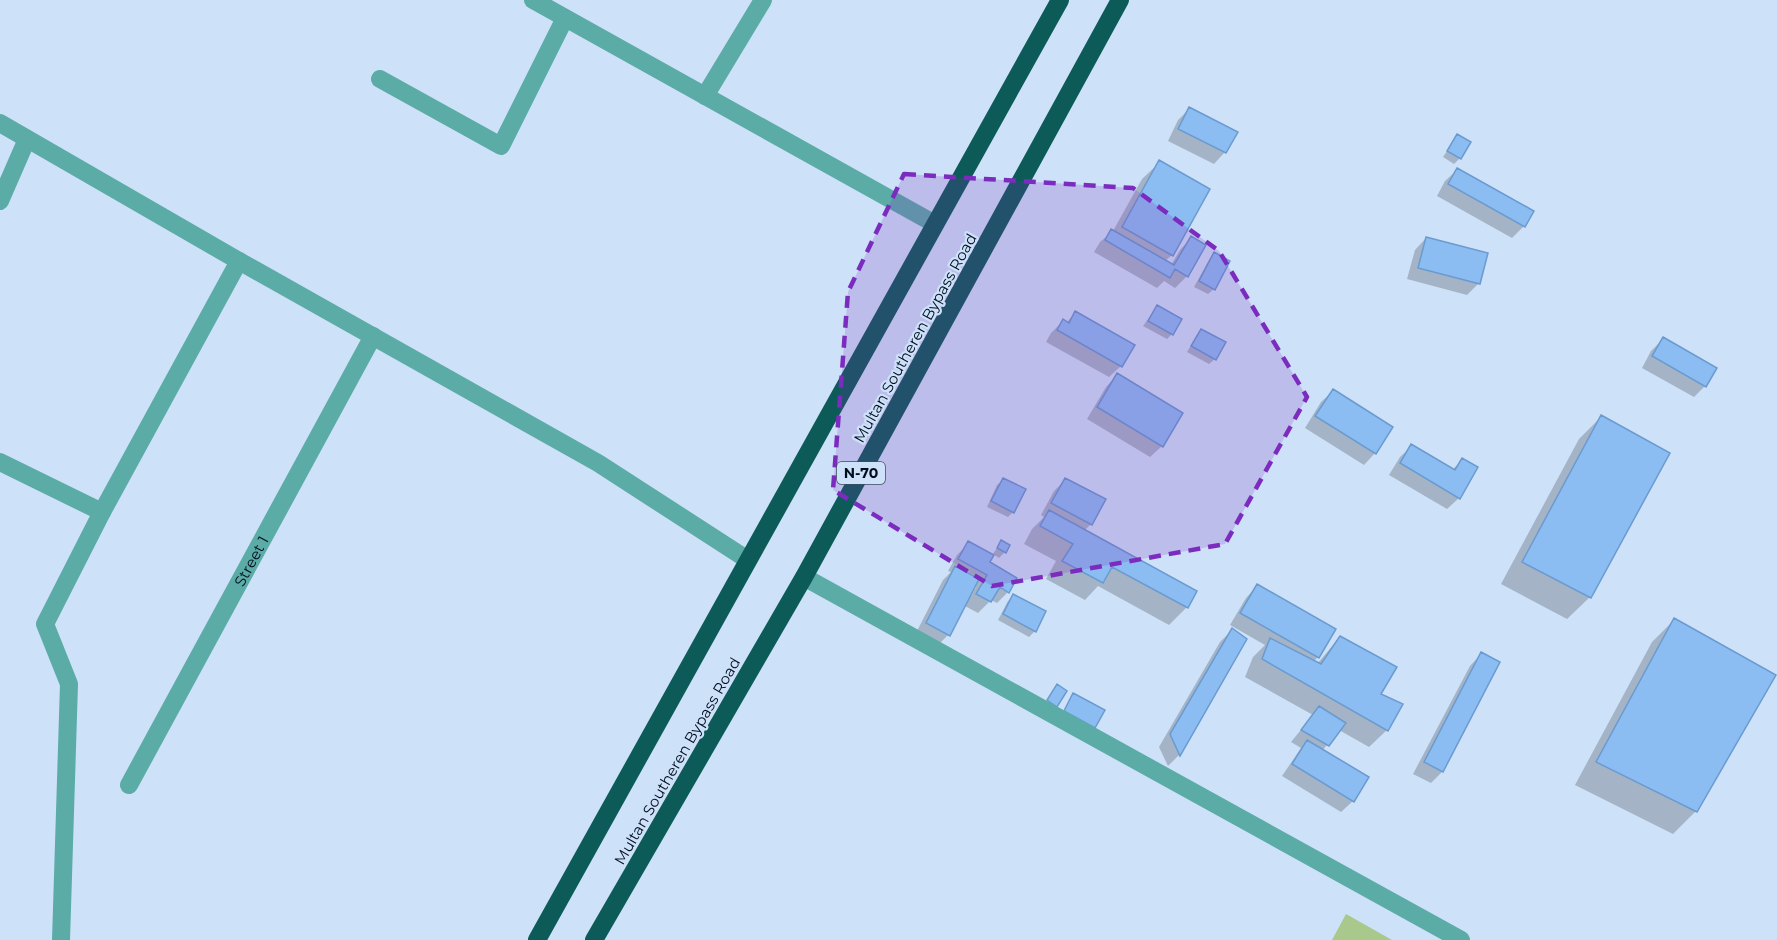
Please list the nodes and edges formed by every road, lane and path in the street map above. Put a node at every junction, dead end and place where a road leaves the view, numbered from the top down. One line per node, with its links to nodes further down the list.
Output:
1 (533, 0): 5 (street)
2 (763, 0): 7 (street)
3 (1060, 0): 11 (highway)
4 (1120, 0): 17 (highway, Multan Southeren Bypass Road / N-70)
5 (565, 18): 6 (street); 7 (street)
6 (380, 79)
7 (705, 96): 11 (street)
8 (0, 123): 9 (street)
9 (27, 139): 10 (street); 12 (street)
10 (0, 201)
11 (935, 224): 16 (highway)
12 (239, 261): 13 (street); 15 (street)
13 (373, 336): 16 (street); 18 (street, Street 1)
14 (0, 462): 15 (street)
15 (102, 512): 19 (street)
16 (748, 560): 20 (highway)
17 (804, 577): 21 (highway, Multan Southeren Bypass Road / N-70); 22 (street)
18 (129, 784)
19 (61, 940)
20 (537, 940)
21 (594, 940)
22 (1461, 940)

